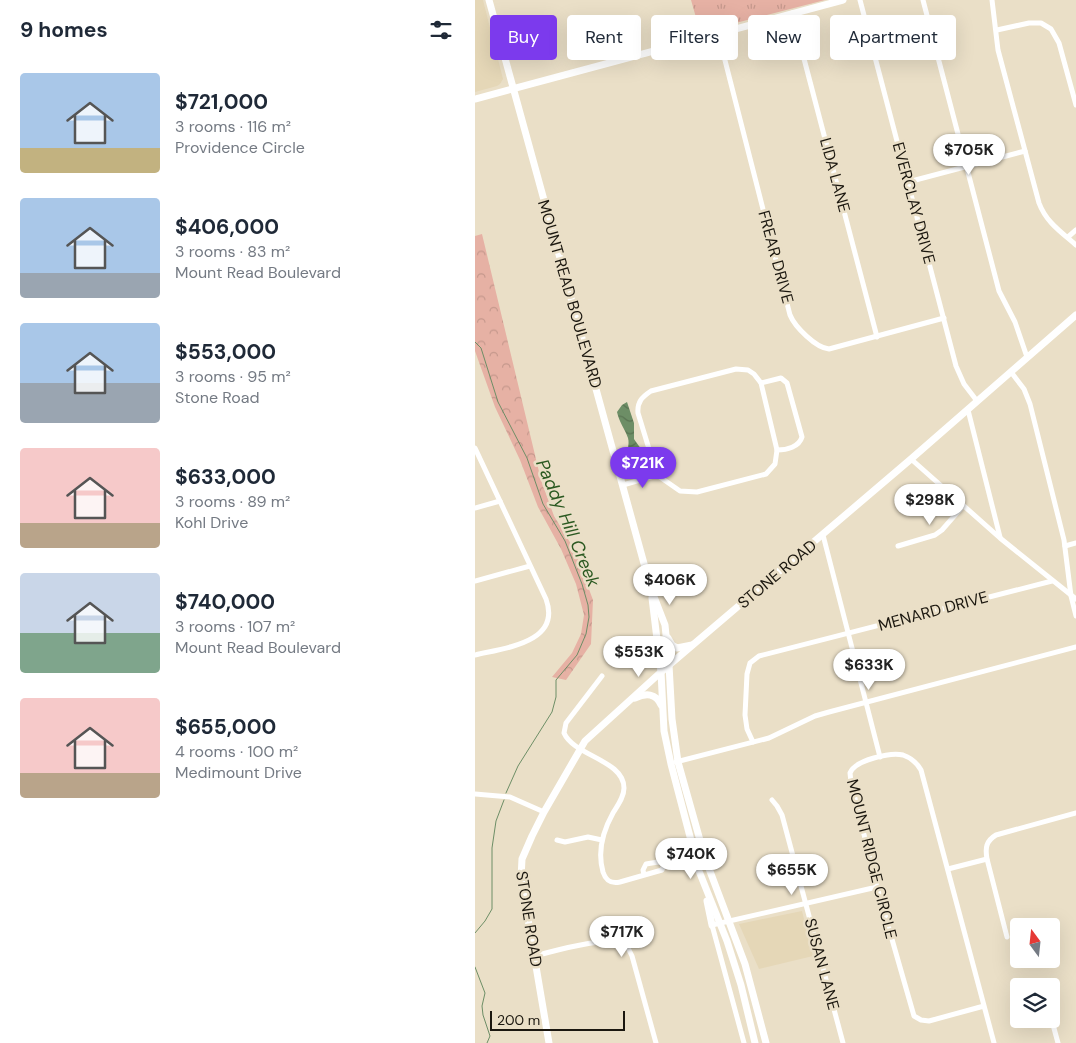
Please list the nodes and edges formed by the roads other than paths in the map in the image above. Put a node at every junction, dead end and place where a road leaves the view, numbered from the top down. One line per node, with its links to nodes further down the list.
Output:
1 (489, 0): 11 (main road, MOUNT READ BOULEVARD)
2 (843, 0): 6 (main road)
3 (860, 0): 16 (street, EVERCLAY DRIVE)
4 (923, 0): 15 (street)
5 (992, 0): 8 (street)
6 (792, 13): 7 (main road); 22 (street, LIDA LANE)
7 (738, 27)
8 (997, 30): 13 (street); 14 (street)
9 (651, 51): 11 (main road)
10 (724, 60): 22 (street, FREAR DRIVE)
11 (513, 89): 12 (main road); 32 (main road, MOUNT READ BOULEVARD)
12 (475, 100)
13 (1076, 105)
14 (1025, 151): 15 (street); 18 (street)
15 (966, 166): 16 (street); 23 (street)
16 (908, 182): 21 (street, EVERCLAY DRIVE)
17 (1076, 230): 18 (street)
18 (1068, 237): 19 (street)
19 (1076, 244)
20 (1076, 315): 23 (main road, STONE ROAD)
21 (944, 318): 22 (street, FREAR DRIVE); 26 (street, EVERCLAY DRIVE)
22 (877, 337)
23 (1027, 357): 24 (main road, STONE ROAD)
24 (1011, 372): 26 (main road, STONE ROAD); 40 (street)
25 (761, 383): 29 (street); 29 (street); 31 (street)
26 (977, 402): 27 (main road, STONE ROAD)
27 (968, 410): 30 (main road, STONE ROAD); 37 (street)
28 (475, 448): 33 (street)
29 (777, 450): 31 (street)
30 (911, 459): 34 (street); 36 (main road, STONE ROAD)
31 (657, 475): 32 (street)
32 (623, 485): 44 (main road, MOUNT READ BOULEVARD)
33 (500, 501): 35 (street); 41 (street)
34 (963, 506): 37 (street); 39 (street)
35 (475, 508)
36 (823, 535): 49 (street); 50 (main road, STONE ROAD)
37 (1000, 538): 43 (street)
38 (1076, 543): 40 (street)
39 (898, 546)
40 (1065, 546): 45 (street)
41 (530, 566): 42 (street); 52 (street)
42 (475, 581)
43 (1052, 581): 45 (street); 49 (street, MENARD DRIVE)
44 (651, 588): 48 (main road, MOUNT READ BOULEVARD); 54 (main road, MOUNT READ BOULEVARD)
45 (1071, 596): 46 (street); 47 (street)
46 (1076, 599)
47 (1076, 616)
48 (665, 630): 50 (main road); 53 (main road, MOUNT READ BOULEVARD)
49 (849, 633): 57 (street); 59 (street, MENARD DRIVE)
50 (697, 642): 53 (main road, STONE ROAD)
51 (1076, 647): 57 (street)
52 (475, 655)
53 (669, 666): 54 (main road, STONE ROAD); 62 (main road, MOUNT READ BOULEVARD)
54 (661, 672): 56 (main road, STONE ROAD); 58 (main road, MOUNT READ BOULEVARD)
55 (602, 676): 60 (street)
56 (631, 699): 58 (main road); 60 (main road, STONE ROAD)
57 (866, 702): 59 (street); 61 (street)
58 (663, 710): 62 (main road, MOUNT READ BOULEVARD)
59 (753, 742): 62 (street)
60 (580, 748): 65 (main road, STONE ROAD); 68 (street)
61 (881, 757): 70 (street, MOUNT RIDGE CIRCLE); 72 (street, MOUNT RIDGE CIRCLE)
62 (675, 763): 74 (main road, MOUNT READ BOULEVARD); 75 (main road, MOUNT READ BOULEVARD)
63 (475, 794): 65 (street)
64 (772, 800): 73 (street, SUSAN LANE)
65 (544, 812): 77 (main road, STONE ROAD)
66 (1076, 813): 69 (street)
67 (557, 840): 68 (street)
68 (602, 840): 71 (street)
69 (987, 859): 70 (street); 76 (street)
70 (948, 869): 78 (street, MOUNT RIDGE CIRCLE)
71 (644, 875)
72 (877, 887): 73 (street); 78 (street, MOUNT RIDGE CIRCLE)
73 (806, 904): 74 (street); 85 (street, SUSAN LANE)
74 (729, 921): 75 (street); 84 (main road, MOUNT READ BOULEVARD)
75 (716, 924): 82 (street, MOUNT READ BOULEVARD); 83 (main road, MOUNT READ BOULEVARD)
76 (1007, 937)
77 (535, 956): 80 (main road, STONE ROAD); 81 (street)
78 (984, 1006): 86 (street, MOUNT RIDGE CIRCLE)
79 (1054, 1028): 87 (street)
80 (549, 1043)
81 (655, 1043)
82 (745, 1043)
83 (755, 1043)
84 (766, 1043)
85 (843, 1043)
86 (994, 1043)
87 (1057, 1043)

